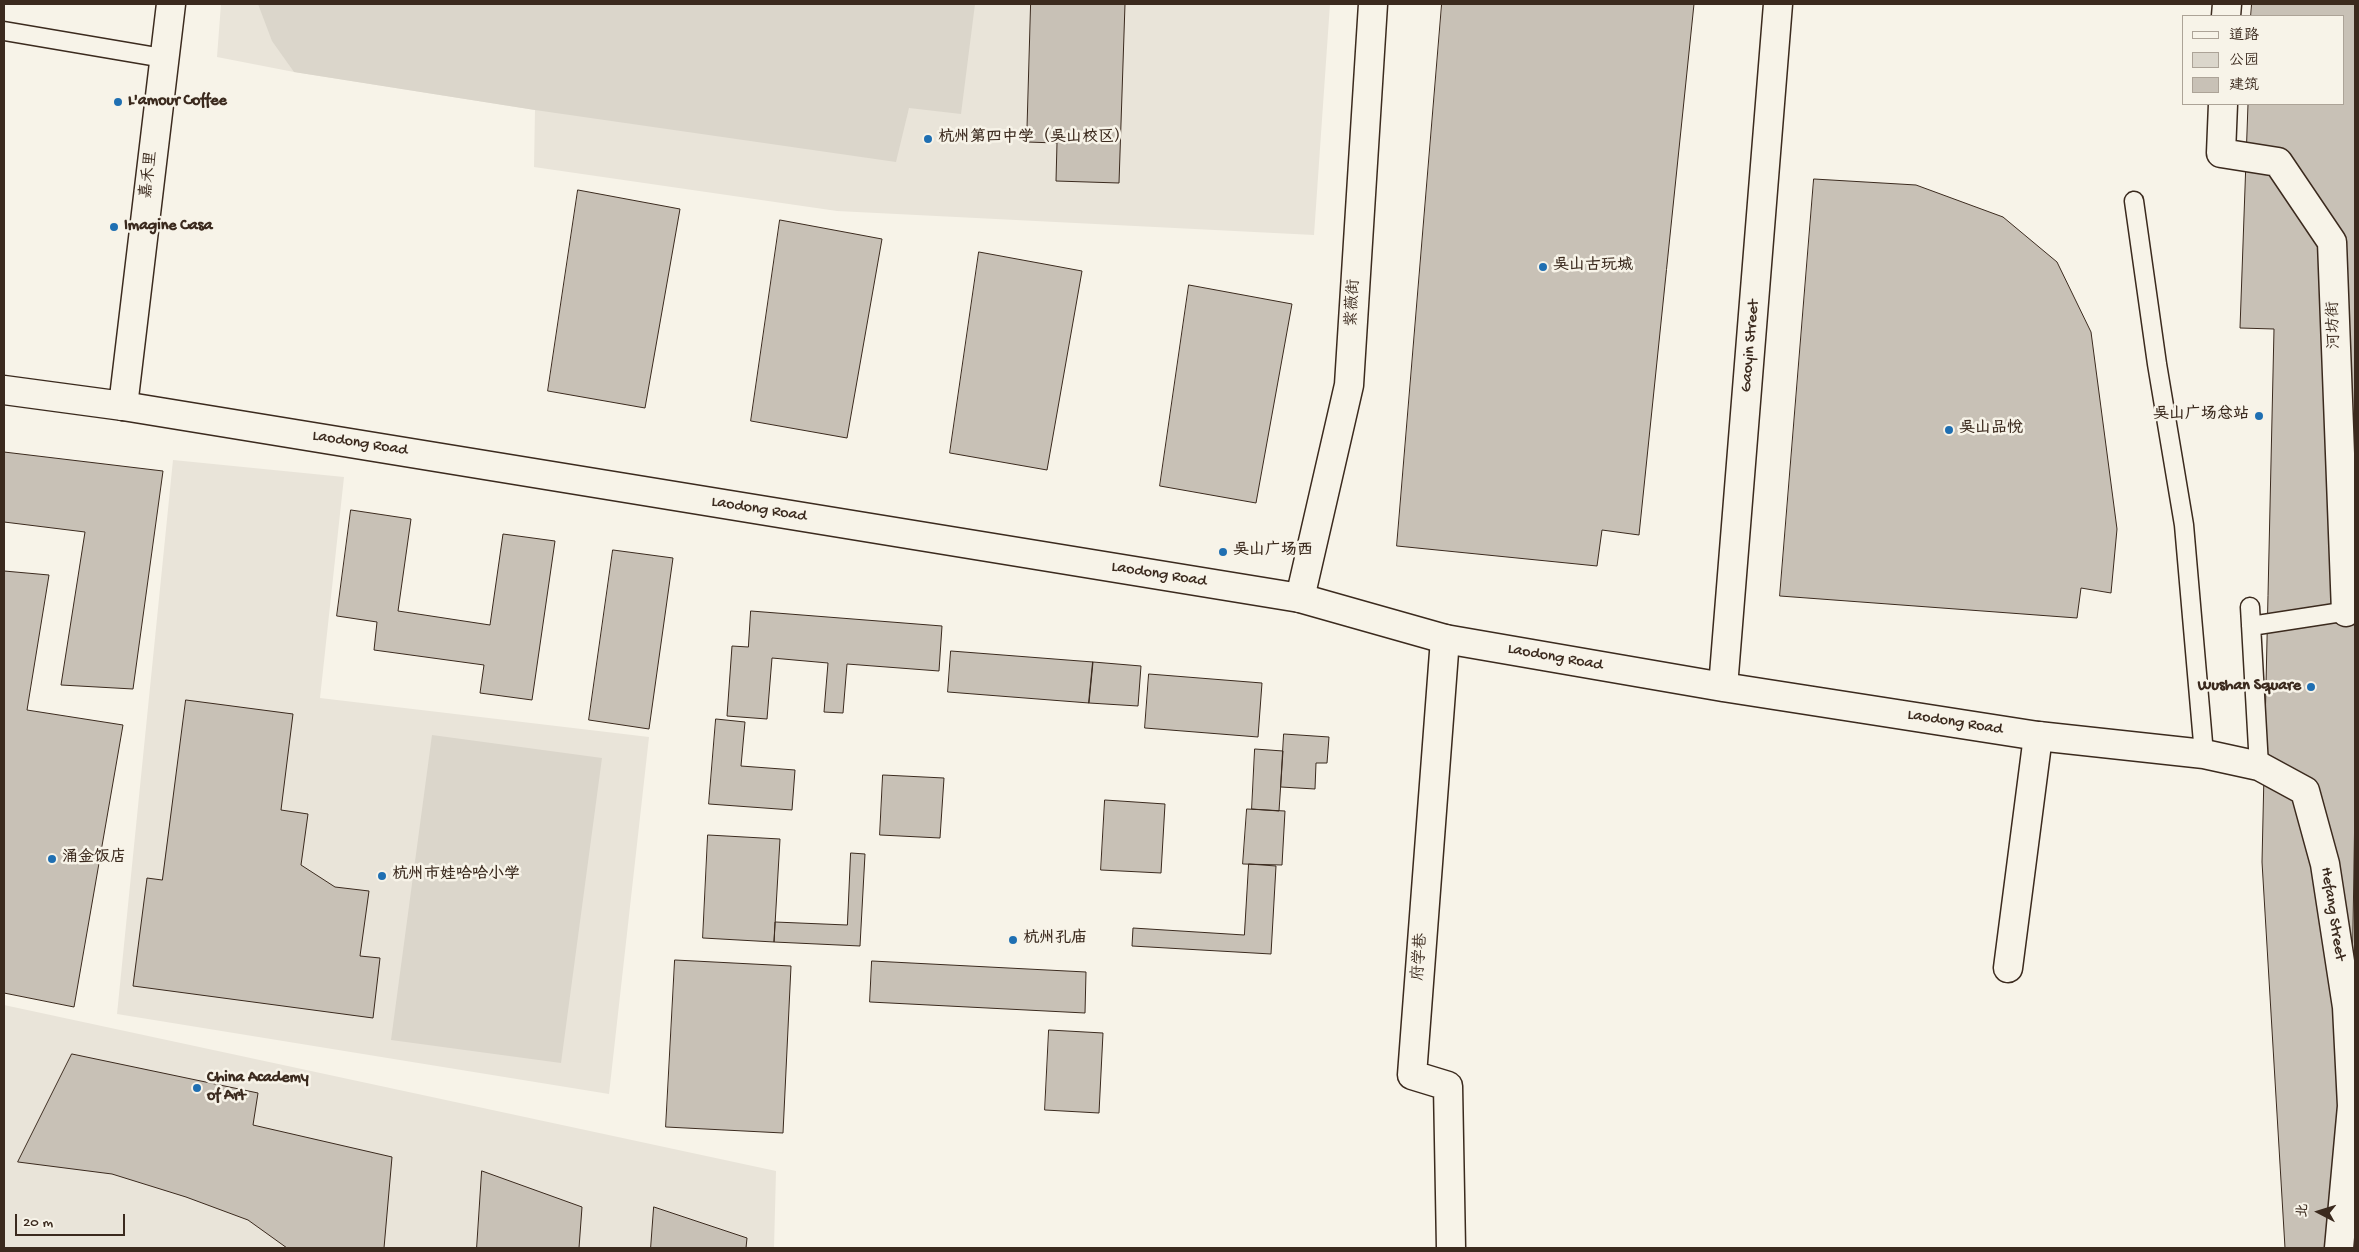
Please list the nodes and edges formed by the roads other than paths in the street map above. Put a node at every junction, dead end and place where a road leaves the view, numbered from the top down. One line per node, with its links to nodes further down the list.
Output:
1 (171, 4): 5 (street, 嘉禾里)
2 (1373, 4): 10 (street, 紫薇街)
3 (1778, 4): 15 (street, Gaoyin Street)
4 (4, 31): 5 (lane)
5 (163, 58): 9 (street, 嘉禾里)
6 (2223, 105): 12 (street, 河坊街)
7 (2134, 201): 17 (lane)
8 (4, 390): 9 (street, Laodong Road)
9 (123, 406): 10 (street, Laodong Road)
10 (1300, 598): 14 (street, Laodong Road)
11 (2250, 607): 13 (lane)
12 (2351, 611): 13 (lane)
13 (2251, 626): 18 (lane)
14 (1445, 639): 15 (street, Laodong Road); 22 (street, 府学巷)
15 (1723, 687): 16 (street, Laodong Road)
16 (2038, 736): 17 (street, Laodong Road); 20 (street)
17 (2204, 754): 18 (street, Laodong Road)
18 (2259, 766): 19 (street, Laodong Road)
19 (2305, 791): 21 (street, Hefang Street)
20 (2008, 968)
21 (2351, 1006): 23 (street, Hefang Street)
22 (1450, 1248)
23 (2339, 1248)

